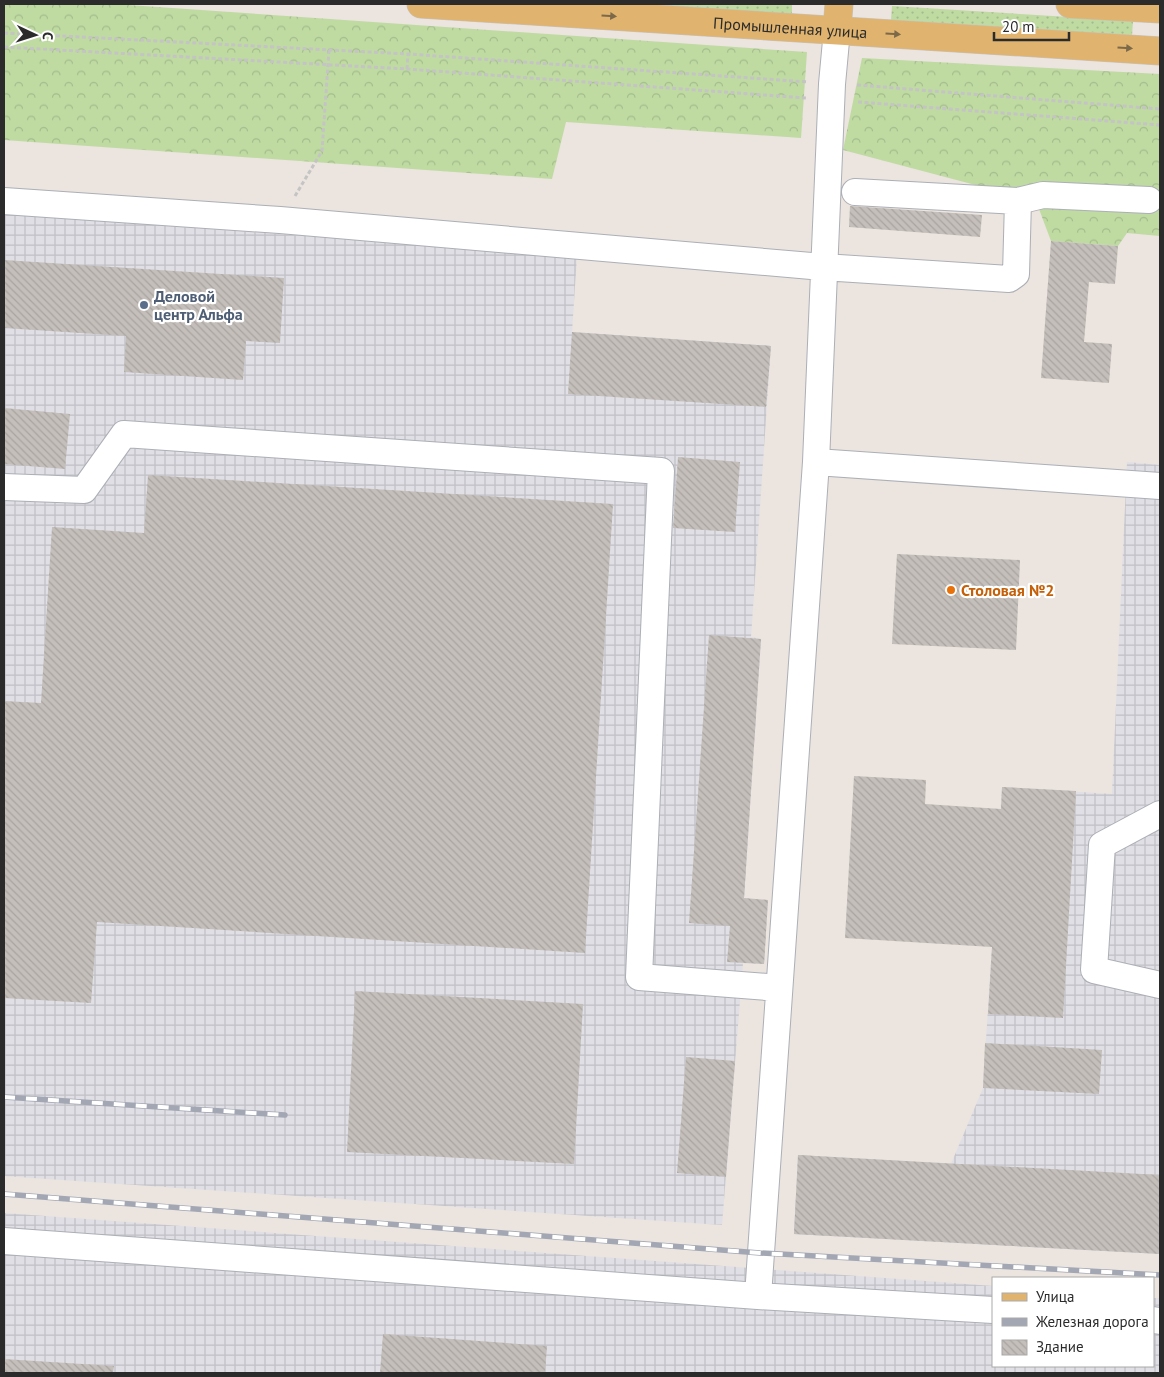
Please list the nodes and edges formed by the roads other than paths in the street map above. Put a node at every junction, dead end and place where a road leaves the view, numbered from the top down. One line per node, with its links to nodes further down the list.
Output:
1 (421, 4): 3 (main road, Промышленная улица)
2 (1070, 4): 4 (main road)
3 (580, 9): 5 (main road, Промышленная улица, one-way to 5)
4 (1160, 10)
5 (838, 17): 6 (main road, Промышленная улица, one-way to 6); 11 (lane)
6 (1160, 50)
7 (855, 192): 10 (lane)
8 (1149, 200): 10 (lane)
9 (4, 201): 11 (lane)
10 (1018, 201): 11 (lane)
11 (824, 267): 12 (lane)
12 (816, 462): 13 (lane); 17 (lane)
13 (1160, 486)
14 (4, 487): 17 (lane)
15 (1160, 814): 16 (lane)
16 (1160, 985)
17 (779, 988): 19 (lane)
18 (4, 1241): 19 (lane)
19 (758, 1296): 20 (lane)
20 (992, 1310)

